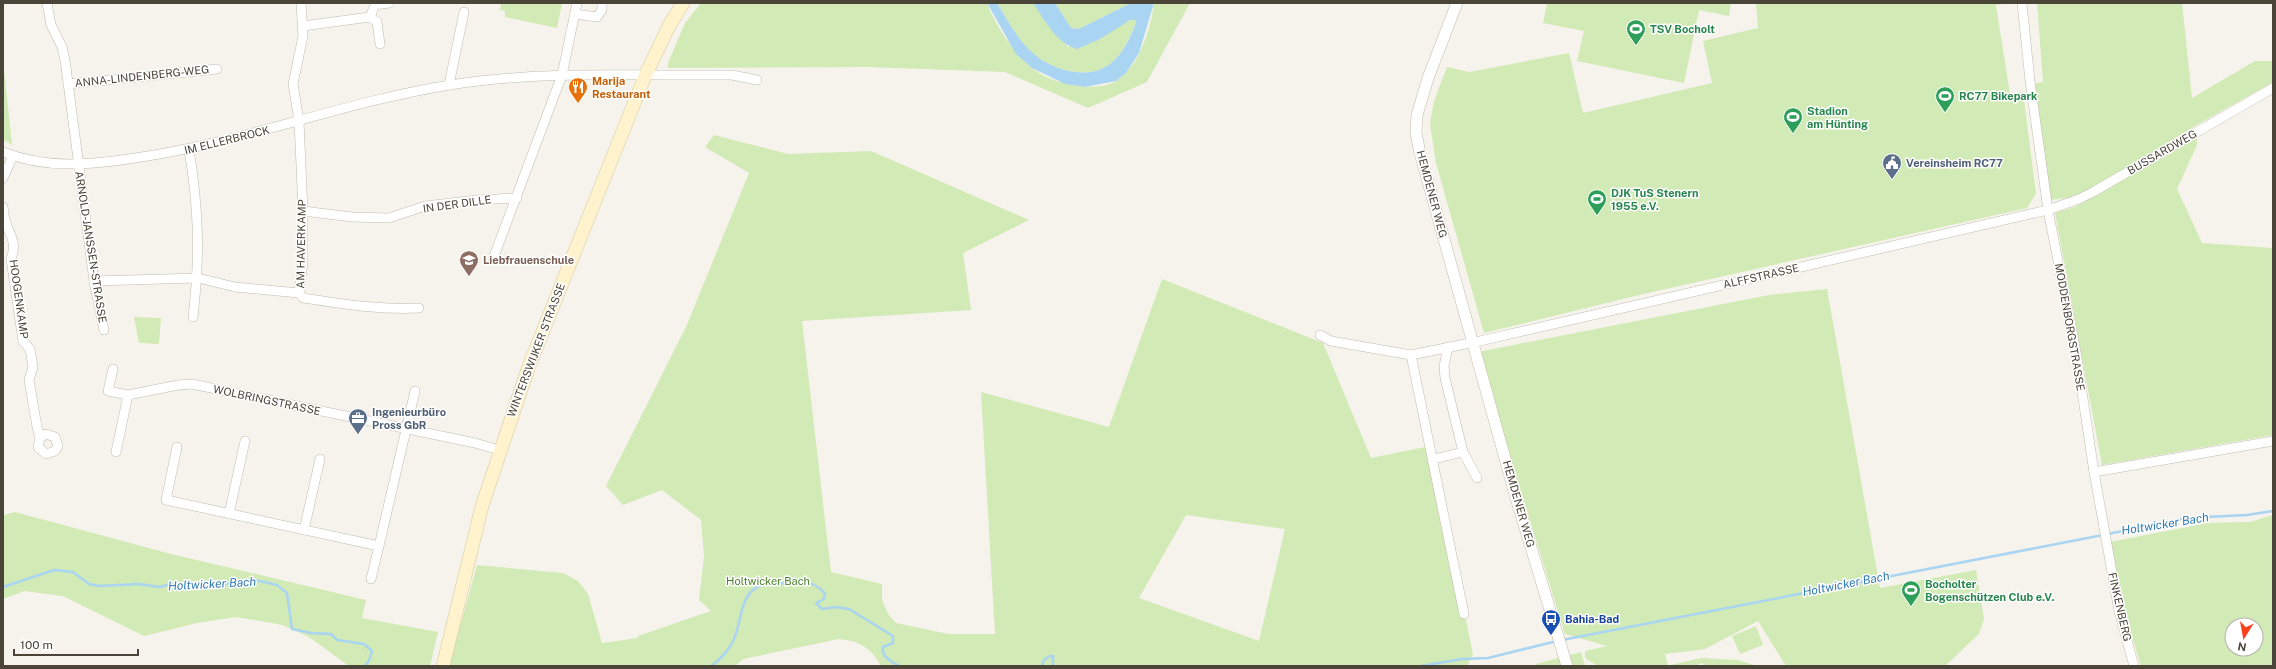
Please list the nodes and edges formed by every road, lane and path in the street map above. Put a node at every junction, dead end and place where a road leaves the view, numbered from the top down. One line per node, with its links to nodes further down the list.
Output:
1 (47, 3): 18 (street, ARNOLD-JANSSEN-STRASSE)
2 (301, 3): 12 (street, AM HAVERKAMP)
3 (389, 3): 11 (street)
4 (577, 3): 10 (street)
5 (602, 3): 10 (street)
6 (683, 3): 16 (main road, WINTERSWIJKER STRASSE)
7 (1457, 3): 39 (street, HEMDENER WEG)
8 (2022, 3): 29 (street, MODDENBORGSTRASSE)
9 (464, 12): 19 (street)
10 (575, 14): 15 (street)
11 (370, 18): 12 (street); 13 (street)
12 (303, 26): 21 (street, AM HAVERKAMP)
13 (380, 44)
14 (217, 69): 18 (street, ANNA-LINDENBERG-WEG)
15 (562, 75): 16 (street, IM ELLERBROCK); 19 (street, IM ELLERBROCK); 27 (street)
16 (645, 76): 17 (street, IM ELLERBROCK); 50 (main road, WINTERSWIJKER STRASSE)
17 (757, 80)
18 (68, 84): 25 (street, ARNOLD-JANSSEN-STRASSE)
19 (449, 85): 21 (street, IM ELLERBROCK)
20 (2273, 88): 29 (street, BUSSARDWEG)
21 (299, 121): 22 (street, IM ELLERBROCK); 30 (street, AM HAVERKAMP)
22 (189, 150): 25 (street, IM ELLERBROCK); 32 (street)
23 (3, 152): 24 (street, IM ELLERBROCK)
24 (13, 156): 25 (street, IM ELLERBROCK); 26 (street)
25 (77, 164): 33 (street, ARNOLD-JANSSEN-STRASSE)
26 (3, 178)
27 (517, 198): 30 (street, IN DER DILLE); 31 (street)
28 (3, 207): 46 (street, HOOGENKAMP)
29 (2048, 210): 39 (street, ALFFSTRASSE); 55 (street, MODDENBORGSTRASSE)
30 (303, 211): 34 (street, AM HAVERKAMP)
31 (493, 259)
32 (198, 278): 33 (street); 34 (street); 36 (street)
33 (94, 281): 37 (street, ARNOLD-JANSSEN-STRASSE)
34 (299, 293): 35 (street, AM HAVERKAMP)
35 (419, 308)
36 (193, 317)
37 (104, 330)
38 (1320, 335): 41 (street)
39 (1474, 342): 40 (street); 63 (street, HEMDENER WEG)
40 (1448, 347): 41 (street); 52 (street)
41 (1411, 355): 54 (street)
42 (113, 369): 44 (street, WOLBRINGSTRASSE)
43 (415, 392): 45 (street)
44 (128, 395): 45 (street, WOLBRINGSTRASSE); 51 (street)
45 (406, 429): 50 (street, WOLBRINGSTRASSE); 59 (street)
46 (40, 438)
47 (246, 441): 57 (street)
48 (2273, 441): 55 (street)
49 (177, 447): 57 (street)
50 (499, 450): 62 (main road, WINTERSWIJKER STRASSE)
51 (116, 452)
52 (1463, 452): 54 (street); 56 (street)
53 (320, 459): 58 (street)
54 (1434, 459): 61 (street)
55 (2094, 472): 64 (street, FINKENBERG)
56 (1477, 478)
57 (228, 514): 58 (street)
58 (304, 530): 59 (street)
59 (379, 546): 60 (street)
60 (371, 579)
61 (1464, 614)
62 (444, 662)
63 (1568, 666)
64 (2134, 666)

